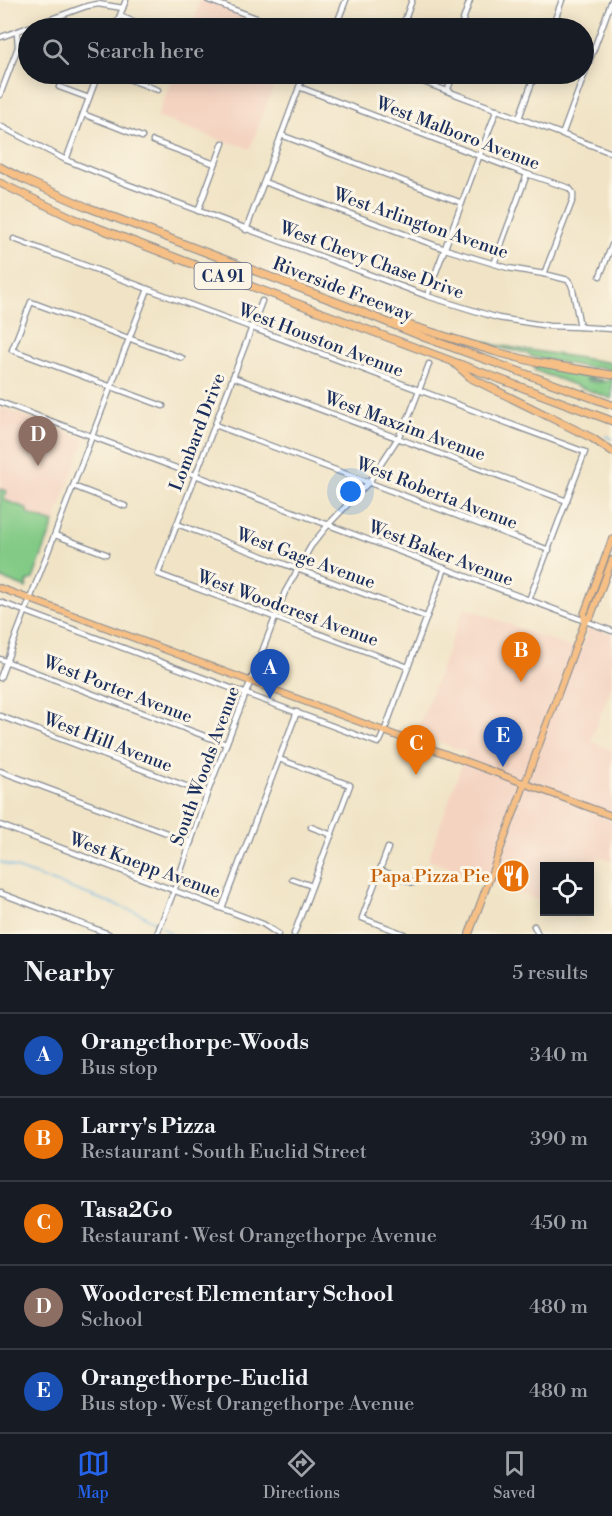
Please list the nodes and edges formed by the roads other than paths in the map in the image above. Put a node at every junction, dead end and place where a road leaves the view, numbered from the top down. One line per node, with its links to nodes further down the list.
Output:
1 (126, 0): 8 (street)
2 (208, 0): 12 (street)
3 (346, 0): 13 (street)
4 (412, 0): 14 (street)
5 (470, 0): 15 (street)
6 (562, 0): 16 (street)
7 (612, 0): 19 (street)
8 (123, 8): 9 (street); 10 (street)
9 (120, 16): 11 (street)
10 (56, 18)
11 (125, 18)
12 (256, 18)
13 (339, 18)
14 (406, 18)
15 (464, 18)
16 (556, 18)
17 (17, 33): 18 (street); 31 (street)
18 (1, 38)
19 (594, 49)
20 (94, 84): 32 (street)
21 (142, 84): 29 (street)
22 (300, 84): 28 (street)
23 (428, 84): 30 (street)
24 (450, 84): 30 (street)
25 (531, 84): 35 (street)
26 (581, 84): 38 (street)
27 (59, 87): 32 (street)
28 (299, 87): 37 (street); 43 (street, West Malboro Avenue)
29 (158, 90)
30 (447, 91): 33 (street)
31 (0, 95)
32 (89, 98): 34 (street)
33 (497, 109): 35 (street); 43 (street)
34 (83, 114): 39 (street); 44 (street)
35 (519, 118): 38 (street)
36 (0, 126): 44 (street, West Chevy Chase Drive)
37 (281, 135): 48 (street); 50 (street)
38 (562, 135): 42 (street)
39 (142, 137)
40 (153, 141): 45 (street)
41 (223, 143): 45 (street)
42 (612, 153)
43 (480, 156): 47 (street, West Malboro Avenue); 50 (street)
44 (66, 160): 51 (street, West Chevy Chase Drive)
45 (216, 164): 51 (street)
46 (0, 167): 62 (highway, Riverside Freeway / CA 91)
47 (527, 174): 56 (street); 57 (street, West Malboro Avenue)
48 (264, 182): 52 (street); 55 (street, West Arlington Avenue)
49 (0, 183): 68 (highway, Riverside Freeway / CA 91)
50 (462, 203): 55 (street)
51 (198, 211): 52 (street, West Chevy Chase Drive)
52 (246, 230): 60 (street, West Chevy Chase Drive)
53 (14, 239): 59 (street, West Houston Avenue)
54 (612, 245): 58 (street)
55 (445, 249): 56 (street, West Arlington Avenue); 60 (street)
56 (495, 264): 57 (street, West Arlington Avenue)
57 (544, 274): 63 (street, West Arlington Avenue)
58 (600, 276)
59 (148, 289): 64 (street, West Houston Avenue); 66 (street)
60 (427, 296): 63 (street, West Chevy Chase Drive)
61 (262, 301): 64 (street, Lombard Drive)
62 (352, 308): 70 (highway); 75 (highway, Riverside Freeway / CA 91)
63 (580, 327): 65 (street, West Chevy Chase Drive)
64 (251, 328): 71 (street, Lombard Drive); 73 (street, West Houston Avenue)
65 (612, 329)
66 (129, 339): 67 (street); 72 (street); 72 (street)
67 (182, 358)
68 (449, 360): 77 (highway, Riverside Freeway / CA 91); 81 (highway)
69 (429, 364): 73 (street, South Woods Avenue)
70 (612, 375)
71 (233, 376): 78 (street, Lombard Drive); 80 (street, West Maxzim Avenue)
72 (111, 387): 76 (street); 79 (street)
73 (419, 391): 80 (street, South Woods Avenue); 85 (street, West Houston Avenue)
74 (0, 402): 79 (street, West Baker Avenue)
75 (612, 405)
76 (163, 406)
77 (612, 421)
78 (215, 425): 82 (street, Lombard Drive); 83 (street, West Roberta Avenue)
79 (92, 436): 82 (street, West Baker Avenue); 84 (street)
80 (399, 438): 83 (street, South Woods Avenue); 85 (street, West Maxzim Avenue)
81 (612, 452)
82 (195, 475): 87 (street, Lombard Drive); 88 (street, West Baker Avenue)
83 (369, 482): 88 (street, South Woods Avenue); 91 (street, West Roberta Avenue)
84 (73, 486): 86 (street); 89 (street)
85 (567, 501): 91 (street)
86 (125, 506)
87 (177, 524): 95 (street, West Gage Avenue); 96 (street, Lombard Drive)
88 (327, 525): 94 (street, West Baker Avenue); 95 (street, South Woods Avenue)
89 (55, 535): 92 (street); 98 (street)
90 (612, 539): 104 (main road)
91 (549, 550): 99 (street)
92 (106, 554)
93 (612, 560): 104 (main road)
94 (445, 568): 99 (street, West Baker Avenue); 102 (street)
95 (298, 569): 102 (street, West Gage Avenue); 103 (street, South Woods Avenue)
96 (158, 574): 103 (street, West Woodcrest Avenue)
97 (0, 588): 98 (main road)
98 (30, 599): 101 (street); 110 (main road)
99 (530, 600): 104 (street, West Baker Avenue)
100 (0, 602): 101 (street)
101 (25, 611): 107 (street); 111 (street)
102 (426, 617): 108 (street)
103 (275, 618): 108 (street, West Woodcrest Avenue); 110 (street, South Woods Avenue)
104 (585, 621): 105 (street, West Baker Avenue); 118 (main road)
105 (612, 631)
106 (0, 659): 107 (street, West Porter Avenue)
107 (7, 662): 109 (street); 115 (street, West Porter Avenue)
108 (408, 667): 114 (street)
109 (0, 678)
110 (251, 681): 111 (street, South Woods Avenue); 114 (main road)
111 (246, 693): 112 (street); 115 (street, South Woods Avenue)
112 (297, 712): 114 (street); 116 (street)
113 (0, 716): 119 (street, West Hill Avenue)
114 (384, 732): 118 (main road)
115 (226, 744): 119 (street, South Woods Avenue)
116 (279, 759): 123 (street); 132 (street)
117 (0, 771): 124 (street)
118 (525, 784): 120 (main road); 139 (main road)
119 (207, 794): 124 (street, South Woods Avenue)
120 (612, 816)
121 (0, 825): 130 (street, West Knepp Avenue)
122 (311, 827): 123 (street)
123 (332, 835): 129 (street)
124 (190, 842): 130 (street, South Woods Avenue)
125 (388, 848): 126 (street)
126 (380, 870): 128 (street); 138 (street)
127 (292, 879): 129 (street)
128 (413, 883)
129 (312, 886): 137 (street)
130 (174, 891): 132 (street, West Knepp Avenue); 134 (street, South Woods Avenue)
131 (0, 893): 135 (street)
132 (222, 908): 136 (street, West Knepp Avenue)
133 (534, 926): 140 (street)
134 (158, 933)
135 (109, 934)
136 (278, 934)
137 (294, 934)
138 (404, 934)
139 (469, 934)
140 (538, 934)

